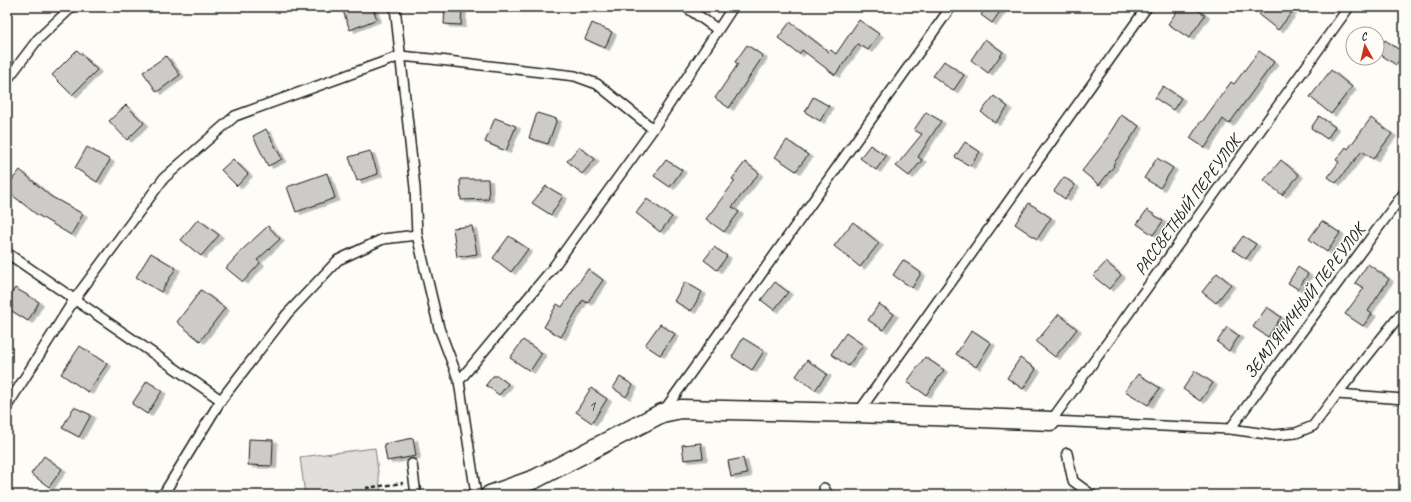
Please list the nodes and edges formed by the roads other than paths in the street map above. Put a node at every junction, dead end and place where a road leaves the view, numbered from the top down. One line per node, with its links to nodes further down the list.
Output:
1 (72, 7): 10 (lane)
2 (394, 7): 9 (lane)
3 (686, 7): 8 (lane)
4 (733, 7): 8 (lane)
5 (951, 7): 22 (lane)
6 (1147, 7): 23 (lane)
7 (1349, 7): 24 (lane, РАССВЕТНЫЙ ПЕРЕУЛОК)
8 (717, 29): 11 (lane)
9 (400, 56): 11 (lane); 13 (lane); 15 (lane)
10 (7, 80)
11 (653, 128): 17 (lane)
12 (1404, 193): 25 (lane, ЗЕМЛЯНИЧНЫЙ ПЕРЕУЛОК)
13 (417, 235): 17 (lane); 20 (lane)
14 (7, 253): 15 (lane)
15 (74, 300): 20 (lane); 21 (lane)
16 (1404, 310): 18 (lane)
17 (459, 382): 30 (lane)
18 (1337, 394): 19 (lane); 25 (lane)
19 (1404, 399)
20 (220, 400): 28 (lane)
21 (7, 406)
22 (662, 413): 23 (street); 31 (street)
23 (858, 413): 24 (street)
24 (1051, 421): 25 (lane)
25 (1230, 429)
26 (1067, 453): 32 (lane)
27 (412, 464): 29 (lane)
28 (163, 495)
29 (416, 495)
30 (476, 495)
31 (490, 495)
32 (1092, 495)

